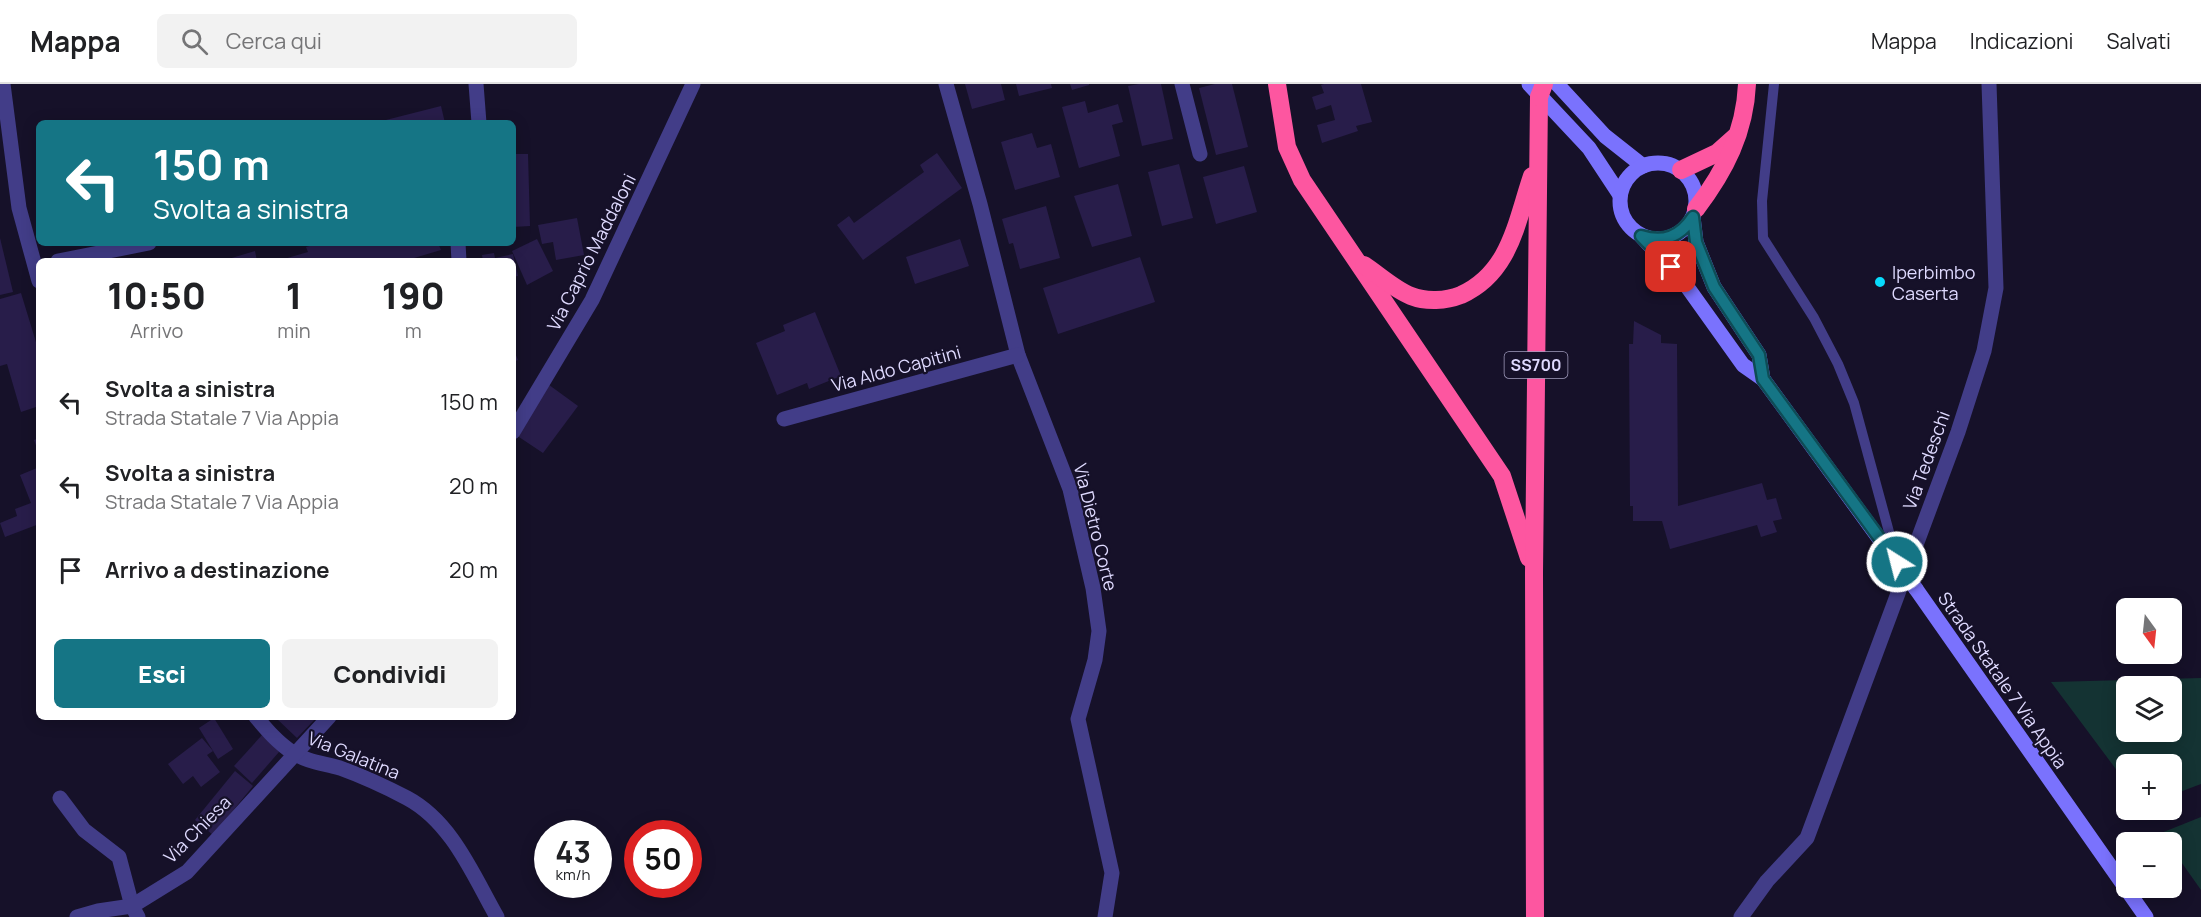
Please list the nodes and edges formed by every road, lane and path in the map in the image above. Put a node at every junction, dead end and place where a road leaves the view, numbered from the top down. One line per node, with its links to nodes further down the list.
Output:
1 (3, 84): 24 (street)
2 (476, 84): 12 (street)
3 (693, 84): 28 (street, Via Caprio Maddaloni)
4 (946, 84): 25 (street, Via Dietro Corte)
5 (1182, 84): 14 (street)
6 (1277, 84): 23 (highway, SS700)
7 (1557, 84): 16 (main road)
8 (1747, 84): 13 (highway)
9 (1774, 84): 29 (lane)
10 (1989, 84): 40 (street, Via Tedeschi)
11 (1538, 87): 15 (highway, SS700); 18 (main road, Strada Statale 7 Via Appia)
12 (479, 120)
13 (1739, 134): 17 (highway); 19 (highway)
14 (1200, 154)
15 (1538, 158): 23 (highway, SS700); 30 (highway, SS700)
16 (1643, 166): 17 (main road); 18 (main road)
17 (1681, 170): 19 (main road, Strada Statale 7 Via Appia)
18 (1620, 195): 20 (main road, Strada Statale 7 Via Appia)
19 (1695, 213): 20 (main road); 26 (main road, Strada Statale 7 Via Appia)
20 (1641, 236): 26 (main road, Strada Statale 7 Via Appia)
21 (134, 246): 22 (street)
22 (73, 258)
23 (1355, 260): 30 (highway)
24 (36, 265)
25 (1018, 355): 27 (street, Via Aldo Capitini); 38 (street, Via Dietro Corte)
26 (1763, 379): 29 (main road, Strada Statale 7 Via Appia)
27 (784, 419)
28 (516, 427)
29 (1897, 562): 41 (main road, Strada Statale 7 Via Appia, bridge)
30 (1534, 573): 39 (highway, SS700)
31 (259, 720): 33 (street, Via Galatina)
32 (326, 720): 33 (street)
33 (294, 753): 35 (street, Via Chiesa); 37 (street, Via Galatina)
34 (60, 798): 35 (street)
35 (135, 912): 36 (street, Via Chiesa)
36 (76, 917)
37 (496, 917)
38 (1105, 917)
39 (1534, 917)
40 (1741, 917)
41 (2146, 917)

